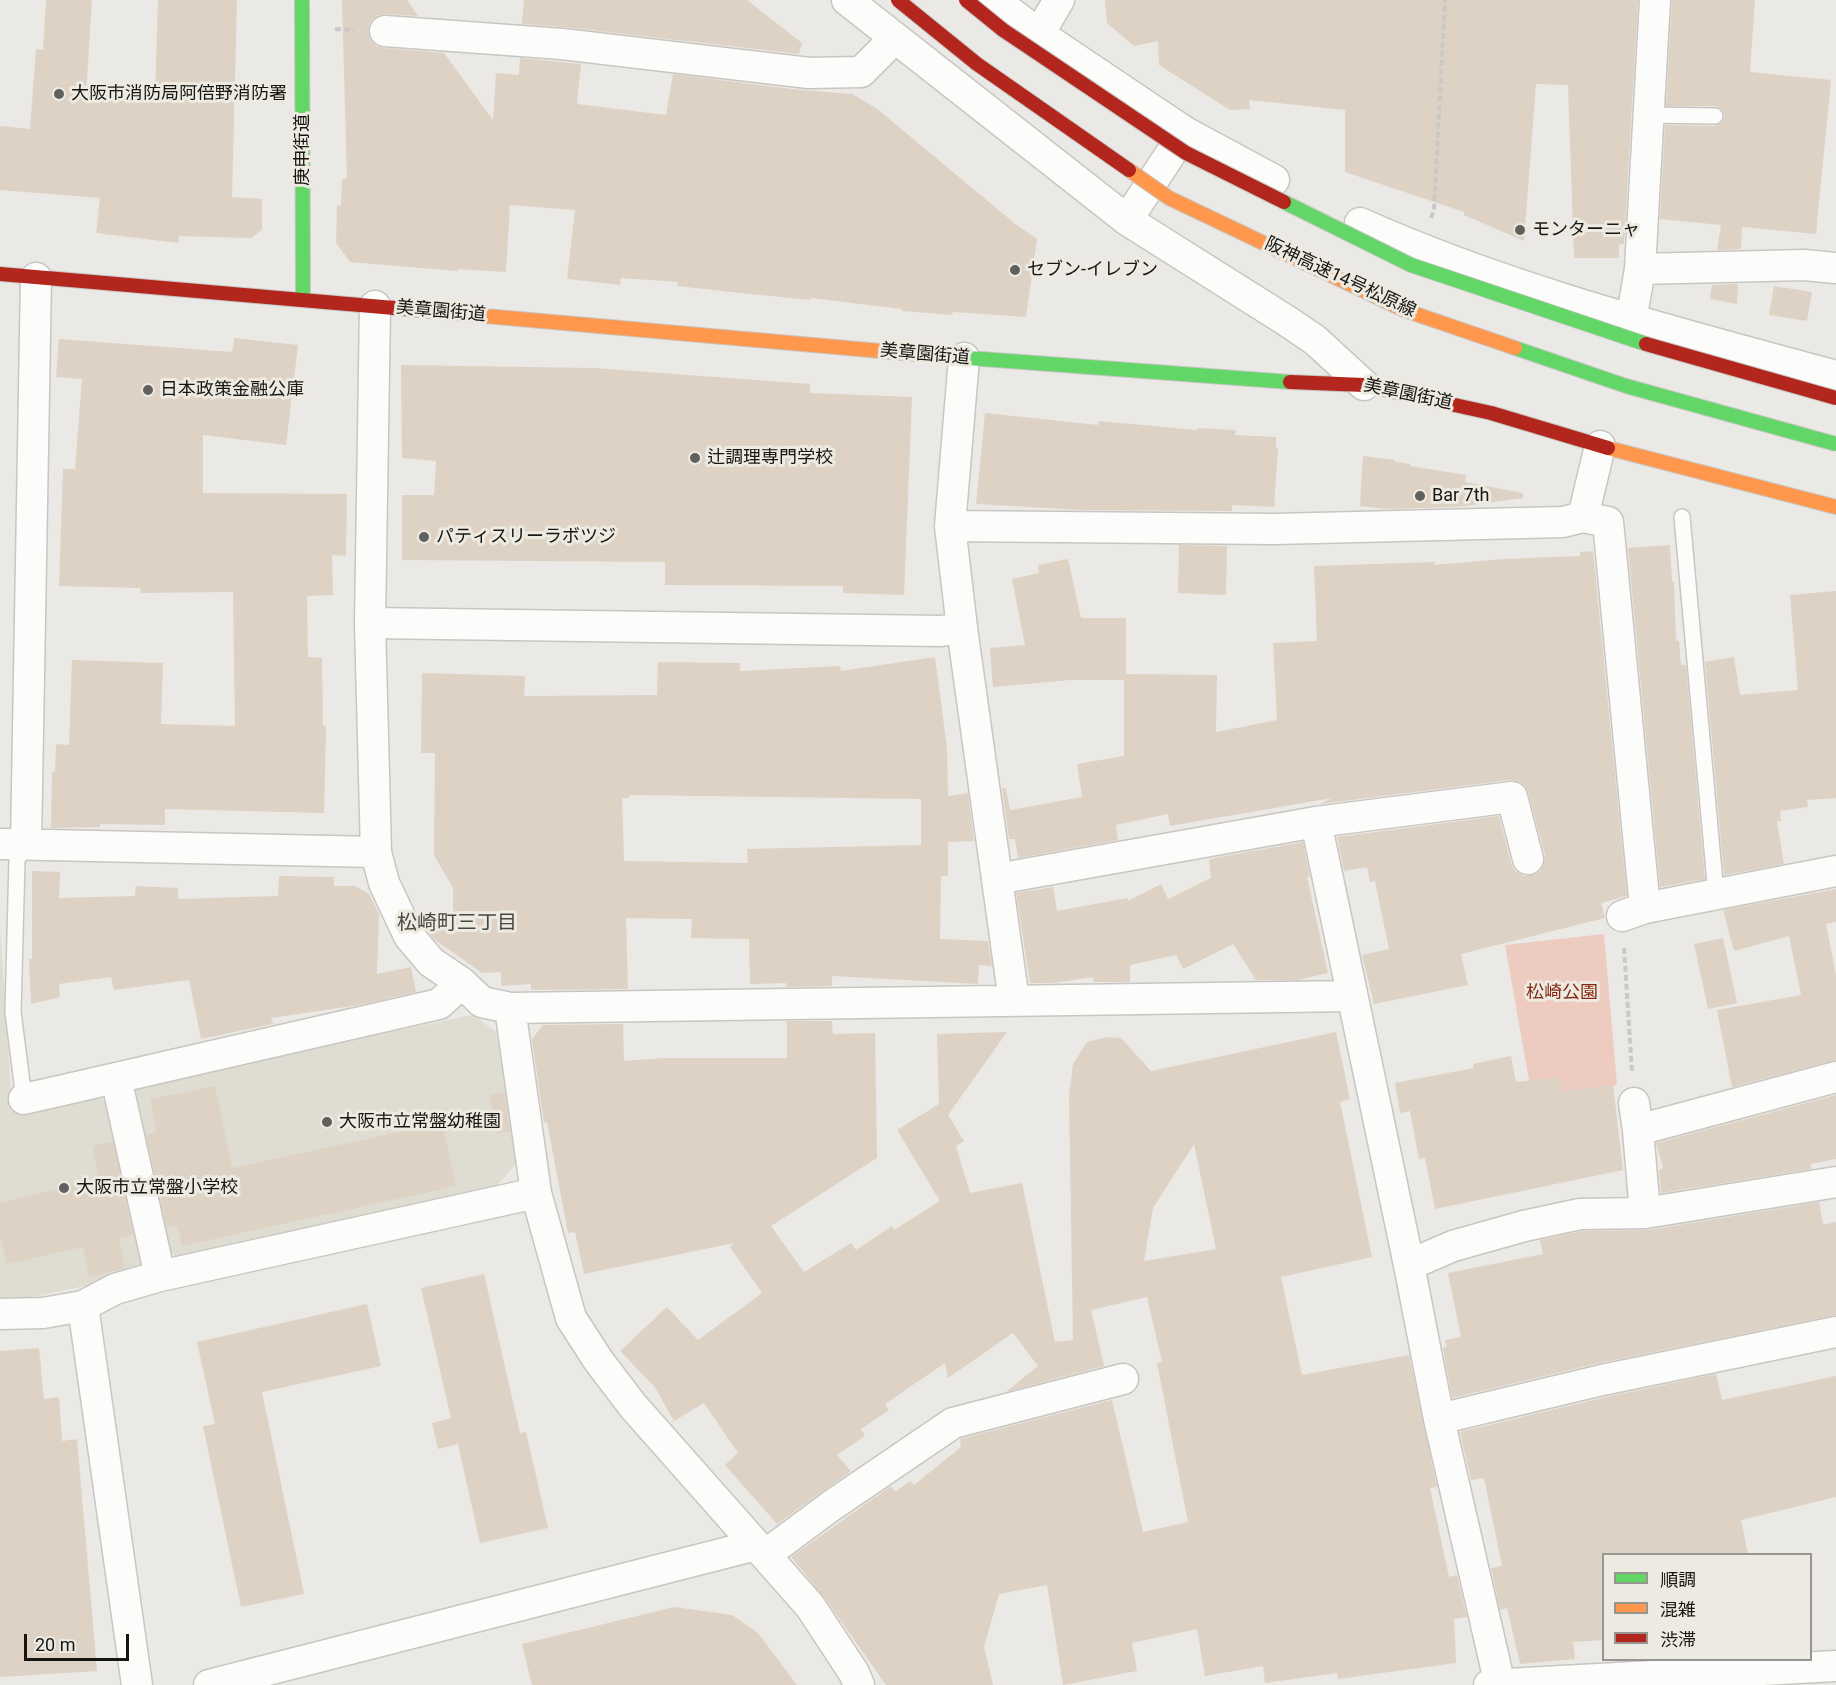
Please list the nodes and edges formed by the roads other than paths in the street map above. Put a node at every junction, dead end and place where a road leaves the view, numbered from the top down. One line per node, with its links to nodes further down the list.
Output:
1 (302, 0): 19 (main road, 庚申街道)
2 (847, 0): 10 (street)
3 (898, 0): 26 (main road, 阪神高速14号松原線, bridge)
4 (966, 0): 25 (main road, bridge)
5 (994, 0): 9 (street)
6 (1059, 0): 9 (street)
7 (1655, 0): 11 (street)
8 (385, 31): 10 (street)
9 (1039, 34): 13 (street)
10 (894, 39): 14 (street)
11 (1649, 116): 12 (lane); 16 (street)
12 (1715, 116)
13 (1185, 132): 14 (street); 21 (street)
14 (1127, 220): 24 (street)
15 (1836, 268): 16 (street)
16 (1640, 269): 21 (street)
17 (0, 274): 18 (main road, 美章園街道)
18 (36, 278): 19 (main road, 美章園街道); 35 (street)
19 (303, 299): 20 (main road, 美章園街道)
20 (375, 306): 22 (main road, 美章園街道); 32 (street)
21 (1631, 321): 23 (street)
22 (964, 358): 24 (main road, 美章園街道); 31 (street)
23 (1836, 376)
24 (1364, 385): 27 (main road, 美章園街道)
25 (1836, 398)
26 (1836, 444)
27 (1600, 446): 28 (main road, 美章園街道); 29 (street)
28 (1836, 507)
29 (1583, 517): 31 (street); 40 (street)
30 (1682, 517): 40 (lane)
31 (950, 526): 33 (street)
32 (370, 623): 33 (street); 36 (street)
33 (962, 628): 39 (street)
34 (1316, 822): 37 (street); 39 (street); 42 (street)
35 (13, 844): 36 (street); 47 (lane)
36 (375, 852): 41 (street)
37 (1528, 859)
38 (1836, 871): 40 (street)
39 (997, 879): 43 (street)
40 (1716, 894)
41 (462, 983): 44 (street); 46 (street)
42 (1352, 996): 43 (street); 51 (street)
43 (1014, 1001): 44 (street)
44 (510, 1008): 49 (street)
45 (1836, 1077): 50 (street)
46 (116, 1078): 47 (street); 52 (street)
47 (24, 1098)
48 (1836, 1182): 50 (street)
49 (536, 1193): 52 (street); 58 (street)
50 (1645, 1213): 51 (street)
51 (1409, 1265): 57 (street)
52 (160, 1276): 53 (street)
53 (83, 1306): 54 (street); 60 (street)
54 (0, 1314)
55 (1836, 1332): 57 (street)
56 (1123, 1379): 58 (street)
57 (1439, 1419): 64 (street)
58 (760, 1550): 61 (street); 62 (street)
59 (1836, 1666): 64 (street)
60 (137, 1685)
61 (209, 1685)
62 (859, 1685)
63 (1489, 1685): 64 (street)
64 (1500, 1685)

